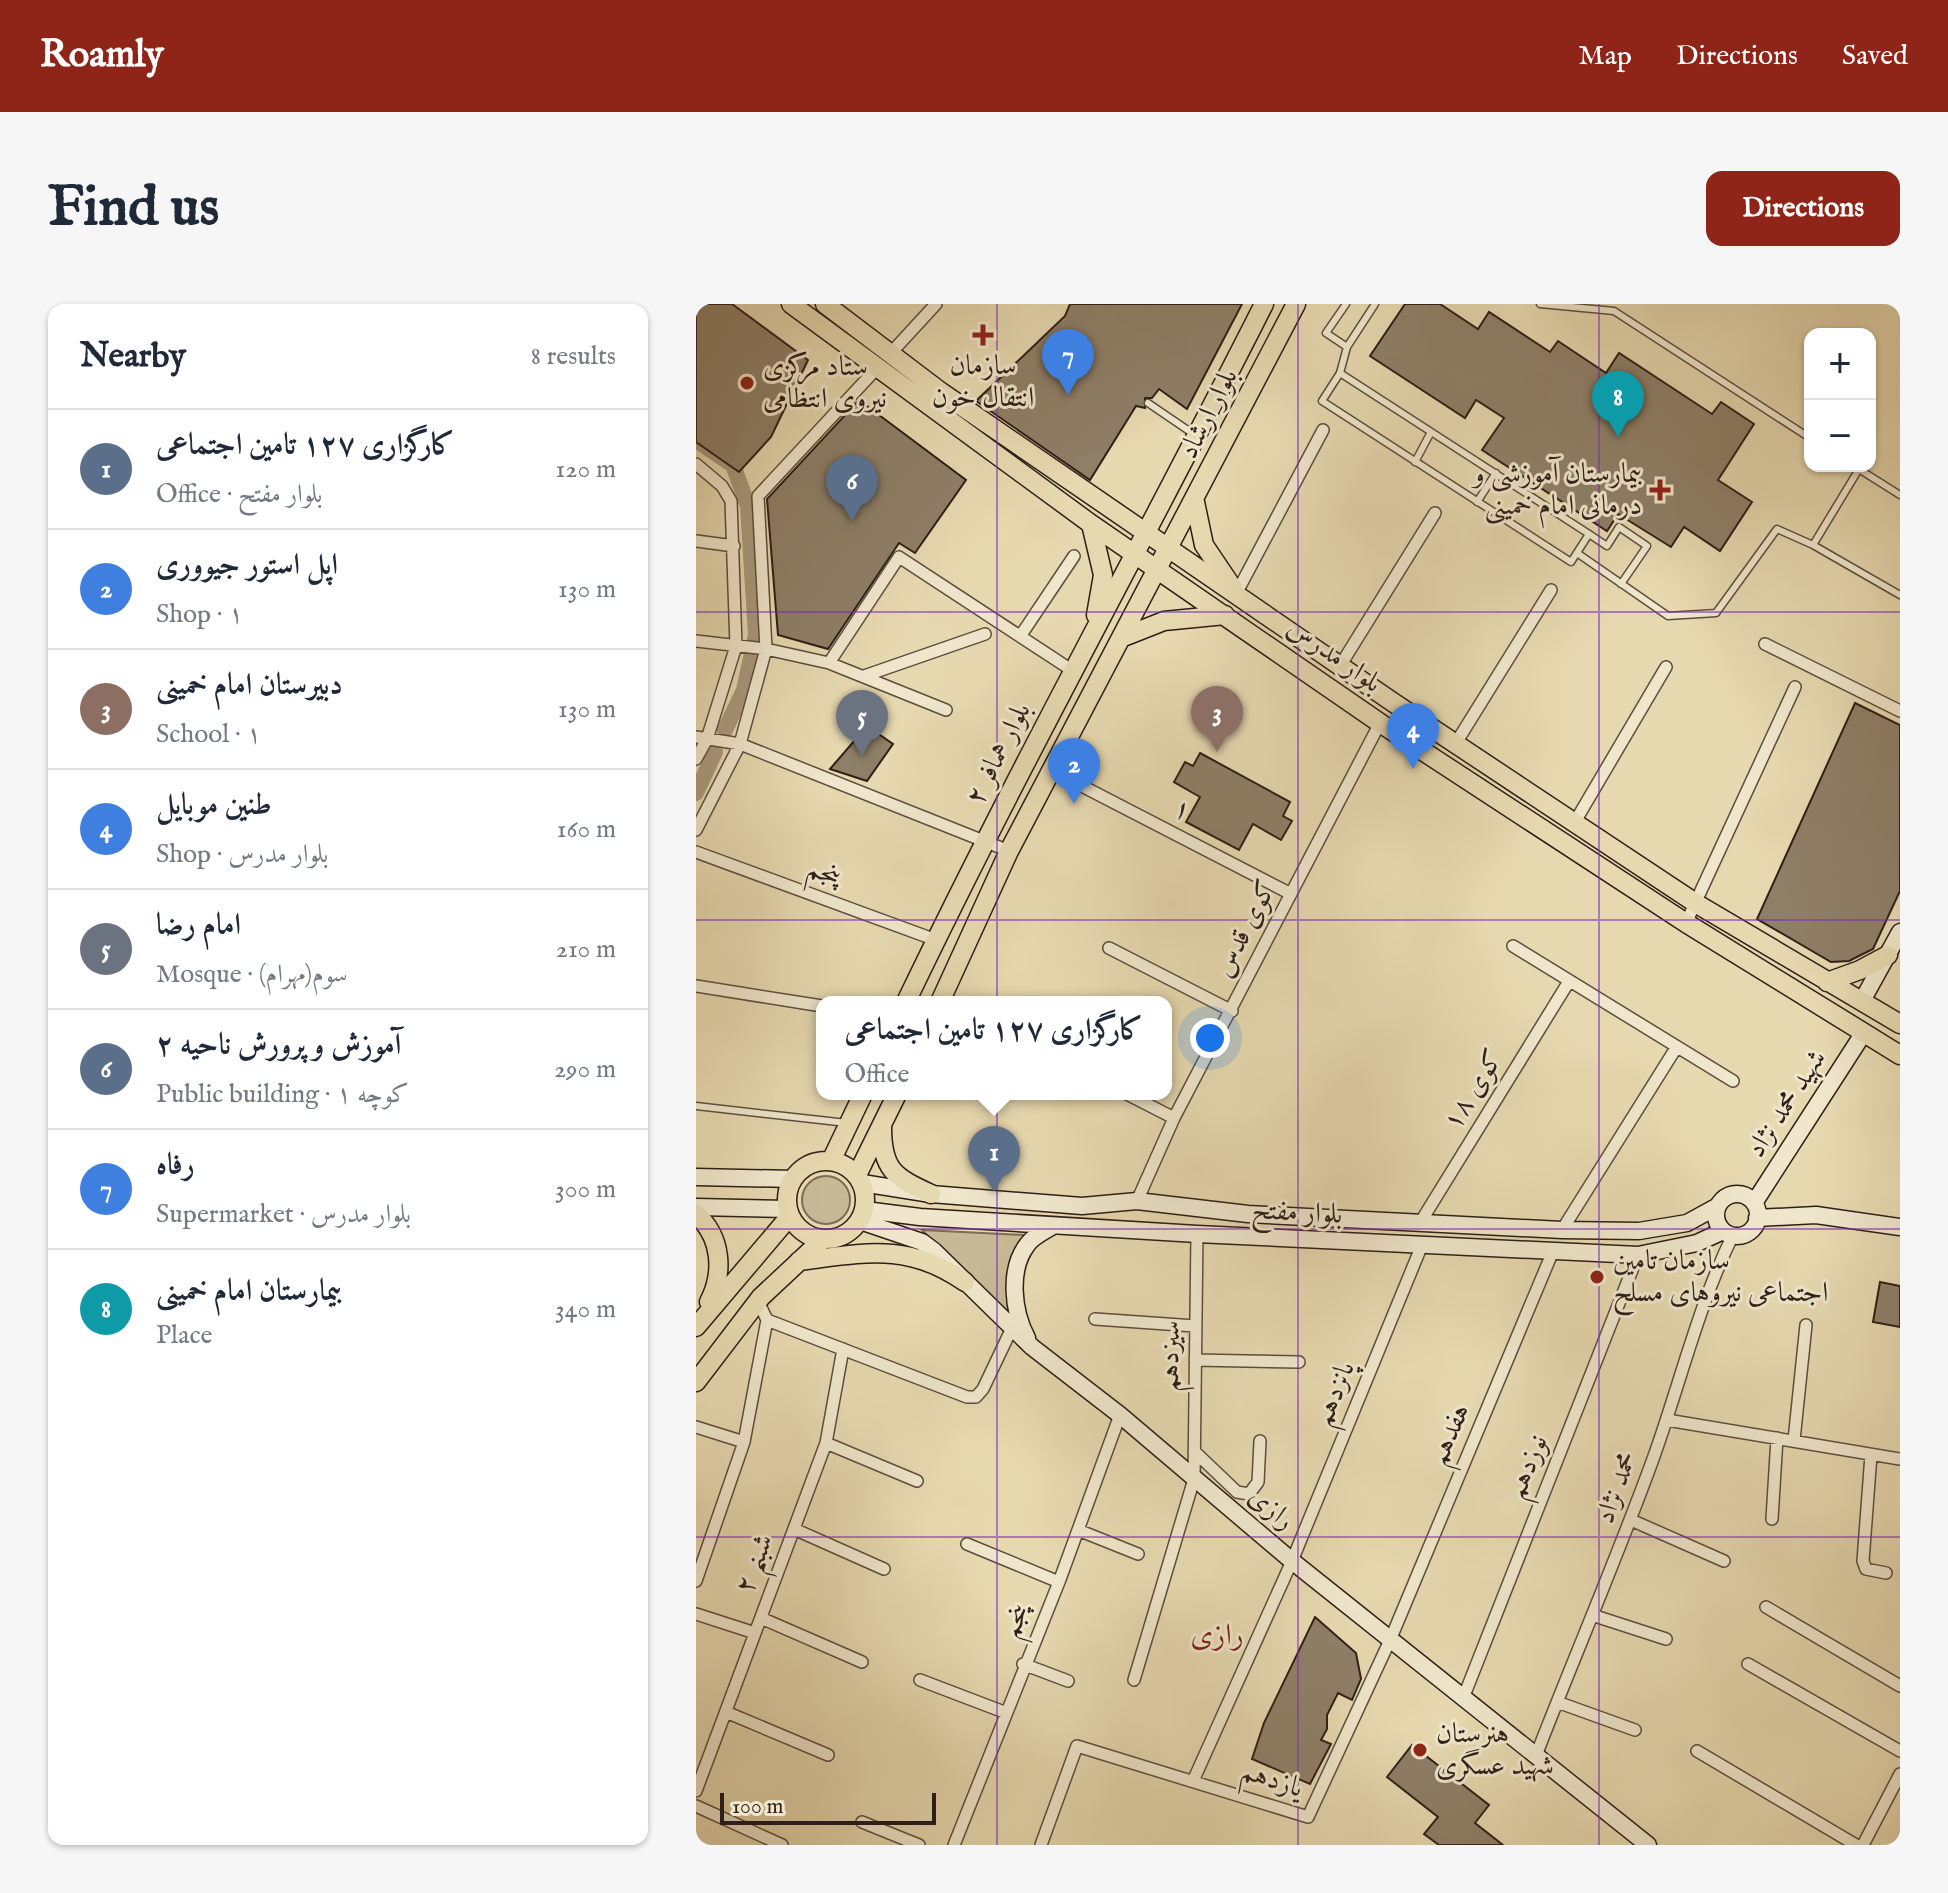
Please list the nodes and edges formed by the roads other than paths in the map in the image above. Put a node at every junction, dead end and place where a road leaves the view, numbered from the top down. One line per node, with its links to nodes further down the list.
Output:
1 (791, 304): 10 (main road, بلوار مدرس)
2 (936, 304): 10 (street)
3 (1264, 304): 16 (main road, بلوار ارشاد)
4 (1296, 304): 23 (main road, بلوار ارشاد)
5 (1346, 304): 9 (lane)
6 (1375, 304): 9 (lane)
7 (1540, 304): 15 (lane)
8 (830, 305): 10 (main road, بلوار مدرس)
9 (1347, 347): 11 (lane)
10 (884, 361): 26 (main road, بلوار مدرس); 28 (main road, بلوار مدرس); 49 (street)
11 (1340, 373): 14 (lane); 17 (lane)
12 (1148, 403): 16 (lane)
13 (1323, 430): 39 (street)
14 (1431, 432): 17 (lane); 21 (lane)
15 (1804, 434)
16 (1197, 437): 28 (main road, بلوار ارشاد)
17 (1415, 462): 24 (lane)
18 (696, 464): 31 (street)
19 (1854, 472): 30 (lane)
20 (1863, 472): 22 (lane)
21 (1496, 473): 24 (lane); 27 (lane)
22 (1900, 495)
23 (1195, 502): 32 (main road, بلوار ارشاد); 39 (main road)
24 (1477, 502): 33 (lane)
25 (1435, 513): 51 (street)
26 (1091, 524): 35 (main road, بلوار مدرس); 42 (main road)
27 (1589, 534): 33 (lane); 37 (lane)
28 (1148, 535): 32 (main road, بلوار مدرس); 35 (main road, بلوار همافر ۲)
29 (696, 541): 31 (street)
30 (1813, 545): 37 (lane); 40 (lane)
31 (734, 546): 48 (street)
32 (1169, 548): 36 (main road, بلوار همافر ۲); 39 (main road, بلوار مدرس)
33 (1577, 553): 37 (lane)
34 (1074, 556): 44 (street)
35 (1136, 556): 36 (main road, بلوار مدرس); 42 (main road, بلوار همافر ۲)
36 (1157, 569): 41 (main road, بلوار مدرس); 45 (main road, بلوار همافر ۲)
37 (1621, 584)
38 (1551, 590): 61 (street)
39 (1236, 594): 51 (main road, بلوار مدرس)
40 (1900, 595)
41 (1225, 615): 45 (main road); 59 (main road, بلوار مدرس)
42 (1095, 624): 53 (main road, بلوار همافر ۲)
43 (985, 634): 54 (street)
44 (1021, 635): 50 (street); 53 (street)
45 (1121, 638): 64 (main road, بلوار همافر ۲)
46 (696, 641): 48 (street)
47 (1765, 644): 58 (street)
48 (736, 646): 49 (street); 60 (street)
49 (766, 649): 50 (street); 62 (street)
50 (829, 663): 54 (street)
51 (1340, 666): 56 (main road, بلوار مدرس)
52 (1666, 667): 65 (street)
53 (1073, 671): 67 (main road, بلوار همافر ۲)
54 (864, 676): 57 (street)
55 (1795, 687): 71 (street)
56 (1394, 703): 59 (main road); 61 (main road, بلوار مدرس)
57 (946, 710)
58 (1900, 711)
59 (1380, 722): 70 (street, کوی قدس); 72 (main road, بلوار مدرس)
60 (702, 738): 62 (street); 63 (street)
61 (1456, 743): 65 (main road, بلوار مدرس)
62 (740, 744): 66 (street); 67 (street)
63 (696, 759)
64 (1051, 770): 68 (main road, بلوار همافر ۲); 70 (street, ۱)
65 (1576, 820): 71 (main road, بلوار مدرس)
66 (696, 830)
67 (986, 839): 68 (street); 74 (main road, بلوار همافر ۲)
68 (1009, 851): 82 (main road, بلوار همافر ۲)
69 (696, 852): 74 (street, پنجم)
70 (1291, 894): 85 (street, کوی قدس)
71 (1697, 904): 72 (street); 78 (main road, بلوار مدرس)
72 (1686, 923): 87 (main road, بلوار مدرس)
73 (1900, 932): 77 (street)
74 (936, 940): 81 (main road, بلوار همافر ۲)
75 (1513, 946): 79 (street)
76 (1109, 948): 85 (street)
77 (1888, 955): 78 (main road); 83 (street)
78 (1827, 982): 83 (main road, بلوار مدرس)
79 (1568, 983): 88 (street); 112 (street, کوی ۱۸)
80 (696, 986): 84 (street)
81 (909, 996)
82 (943, 996)
83 (1862, 1001): 86 (main road, بلوار مدرس)
84 (816, 1005)
85 (1232, 1011): 95 (street, کوی قدس)
86 (1900, 1024)
87 (1863, 1034): 89 (main road, بلوار مدرس); 106 (street, شهید محمد نژاد)
88 (1676, 1048): 90 (street); 115 (street)
89 (1900, 1055)
90 (1733, 1081)
91 (860, 1100): 96 (main road)
92 (894, 1100): 97 (main road)
93 (1139, 1100): 95 (street)
94 (696, 1106): 96 (lane)
95 (1174, 1118): 103 (street, کوی قدس)
96 (850, 1123): 98 (main road)
97 (882, 1127): 101 (main road); 102 (main road)
98 (831, 1161): 100 (main road); 101 (main road)
99 (696, 1177): 100 (street)
100 (793, 1179): 107 (main road)
101 (860, 1179): 102 (street, بلوار مفتح); 109 (main road)
102 (925, 1193): 103 (street, بلوار مفتح); 110 (street)
103 (1137, 1201): 111 (street, بلوار مفتح)
104 (1718, 1206): 106 (street); 115 (street, بلوار مفتح); 116 (street)
105 (696, 1207): 107 (street)
106 (1756, 1210): 114 (street); 116 (street)
107 (789, 1212): 118 (main road); 128 (main road)
108 (696, 1214): 128 (main road)
109 (862, 1215): 110 (street, بلوار مفتح); 118 (main road); 124 (street, رازی)
110 (920, 1217): 113 (street, بلوار مفتح)
111 (1365, 1220): 112 (street, بلوار مفتح); 119 (street)
112 (1420, 1223): 115 (street, بلوار مفتح)
113 (1053, 1226): 117 (street, بلوار مفتح); 132 (street)
114 (1900, 1227)
115 (1562, 1230)
116 (1728, 1233): 122 (street, بلوار مفتح); 138 (street, محمد نژاد)
117 (1197, 1234): 119 (street, بلوار مفتح); 130 (street, سیزدهم)
118 (822, 1240): 123 (main road)
119 (1364, 1242): 120 (street, بلوار مفتح)
120 (1422, 1245): 121 (street, بلوار مفتح); 156 (street, پانزدهم)
121 (1553, 1251): 122 (street, بلوار مفتح); 167 (street, هفدهم)
122 (1638, 1255): 176 (street, نوزدهم)
123 (799, 1261): 124 (main road); 125 (main road)
124 (965, 1282): 131 (street, رازی)
125 (758, 1301): 127 (street); 136 (main road)
126 (1095, 1319): 130 (street)
127 (767, 1320): 133 (street); 143 (street)
128 (697, 1325)
129 (1806, 1325): 141 (street)
130 (1195, 1326): 134 (street, سیزدهم)
131 (1012, 1328): 132 (street, رازی); 133 (street)
132 (1032, 1347): 137 (street, رازی)
133 (843, 1349): 144 (street, شبنم ۲)
134 (1195, 1360): 135 (street); 145 (street, سیزدهم)
135 (1299, 1362)
136 (696, 1382)
137 (1120, 1415): 148 (street, رازی); 153 (street, پنجم)
138 (1667, 1420): 140 (street); 151 (street, محمد نژاد)
139 (696, 1427): 143 (street)
140 (1777, 1438): 141 (street); 150 (street)
141 (1794, 1440): 146 (street)
142 (1260, 1441): 145 (street)
143 (744, 1442): 160 (street)
144 (826, 1443): 149 (street); 152 (street, شبنم ۲)
145 (1194, 1451): 148 (street, سیزدهم)
146 (1871, 1455): 147 (street); 159 (street)
147 (1900, 1459)
148 (1194, 1479): 156 (street, رازی); 173 (street, سیزدهم)
149 (917, 1481)
150 (1772, 1519)
151 (1631, 1520): 157 (street); 164 (street, محمد نژاد)
152 (794, 1529): 158 (street); 165 (street, شبنم ۲)
153 (1078, 1530): 155 (street); 161 (street, پنجم)
154 (967, 1544): 161 (street)
155 (1138, 1554)
156 (1292, 1561): 167 (street, رازی); 186 (street, پانزدهم)
157 (1724, 1561)
158 (884, 1569)
159 (1886, 1573)
160 (696, 1581)
161 (1059, 1582): 170 (street, پنجم)
162 (1766, 1607): 175 (street)
163 (696, 1614): 166 (street)
164 (1595, 1616): 168 (street); 177 (street, محمد نژاد)
165 (761, 1618): 166 (street, شبنم ۲); 169 (street)
166 (755, 1633): 178 (street, شبنم ۲)
167 (1391, 1638): 176 (street, رازی); 186 (street, یازدهم)
168 (1666, 1639)
169 (862, 1662)
170 (1023, 1664): 174 (street); 179 (street, پنجم)
171 (1748, 1664): 182 (street)
172 (920, 1680): 179 (street)
173 (1134, 1680)
174 (1068, 1681)
175 (1900, 1686)
176 (1464, 1696): 183 (street, رازی)
177 (1557, 1702): 180 (street); 183 (street, محمد نژاد)
178 (726, 1712): 184 (street); 187 (street, شبنم ۲)
179 (1004, 1712): 193 (street, پنجم)
180 (1635, 1730)
181 (1697, 1751): 195 (street)
182 (1900, 1751)
183 (1537, 1753): 190 (street, رازی)
184 (828, 1755)
185 (1900, 1774): 196 (street)
186 (1193, 1781): 194 (street, یازدهم)
187 (696, 1791)
188 (696, 1806): 191 (street)
189 (862, 1822): 192 (street)
190 (1638, 1842)
191 (782, 1845)
192 (919, 1845)
193 (954, 1845)
194 (1041, 1845)
195 (1856, 1845)
196 (1863, 1845)

